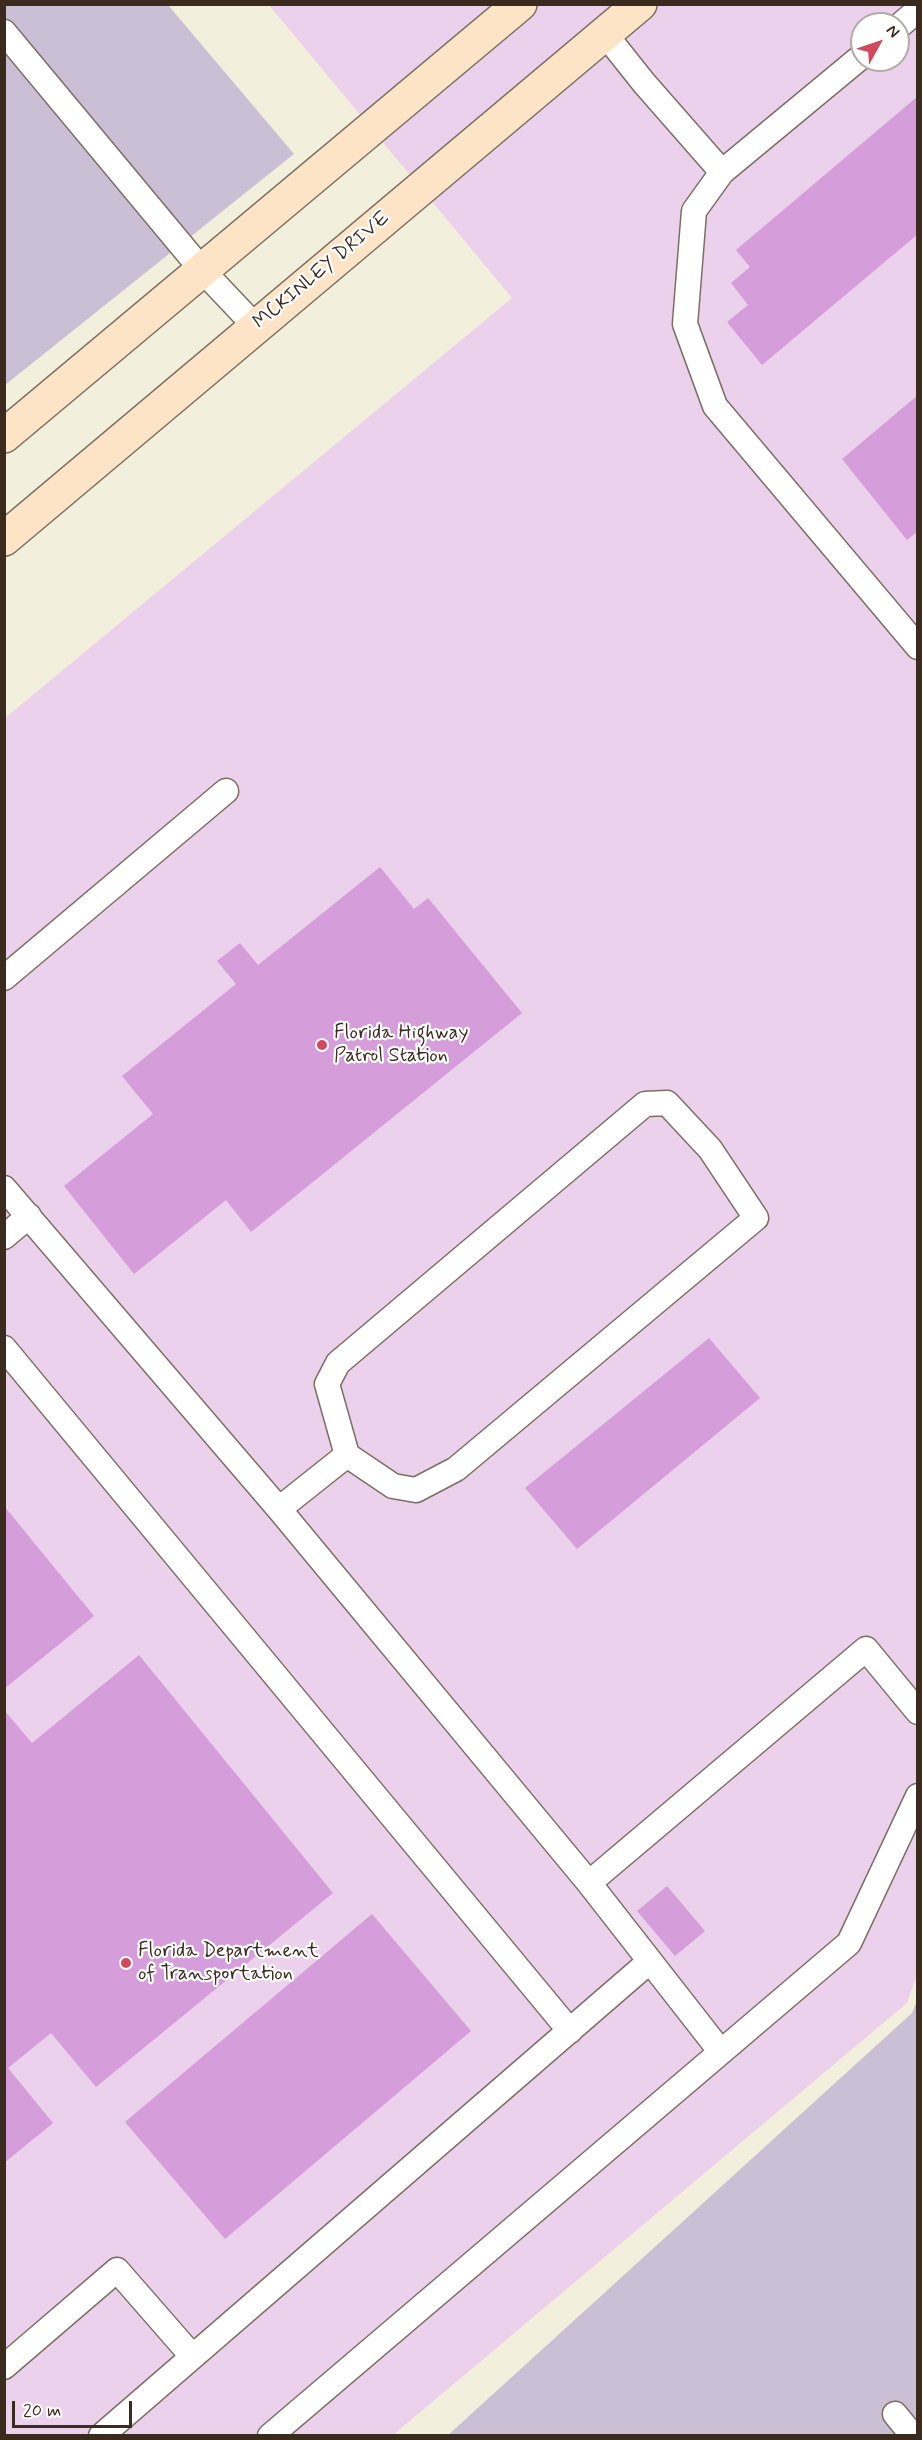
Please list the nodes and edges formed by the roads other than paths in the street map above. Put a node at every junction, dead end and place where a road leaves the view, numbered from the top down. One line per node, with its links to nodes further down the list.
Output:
1 (520, 4): 7 (main road)
2 (640, 4): 4 (main road, MCKINLEY DRIVE)
3 (4, 32): 7 (lane)
4 (605, 34): 6 (lane); 8 (main road, MCKINLEY DRIVE)
5 (850, 66): 6 (lane)
6 (722, 172): 11 (lane)
7 (202, 270): 8 (lane); 9 (main road)
8 (256, 327): 10 (main road, MCKINLEY DRIVE)
9 (4, 436)
10 (4, 538)
11 (914, 634)
12 (226, 791): 13 (lane)
13 (4, 978)
14 (4, 1188): 15 (lane)
15 (28, 1216): 16 (lane); 19 (lane)
16 (4, 1237)
17 (4, 1348): 24 (lane)
18 (347, 1455): 18 (lane); 19 (lane)
19 (279, 1509): 22 (lane)
20 (918, 1712): 22 (lane)
21 (918, 1796): 25 (lane)
22 (589, 1883): 23 (lane)
23 (650, 1960): 24 (lane); 25 (lane)
24 (570, 2031): 26 (lane)
25 (721, 2052): 30 (lane)
26 (192, 2356): 27 (lane); 29 (lane)
27 (4, 2367)
28 (895, 2414): 31 (lane)
29 (101, 2436)
30 (270, 2436)
31 (914, 2436)

